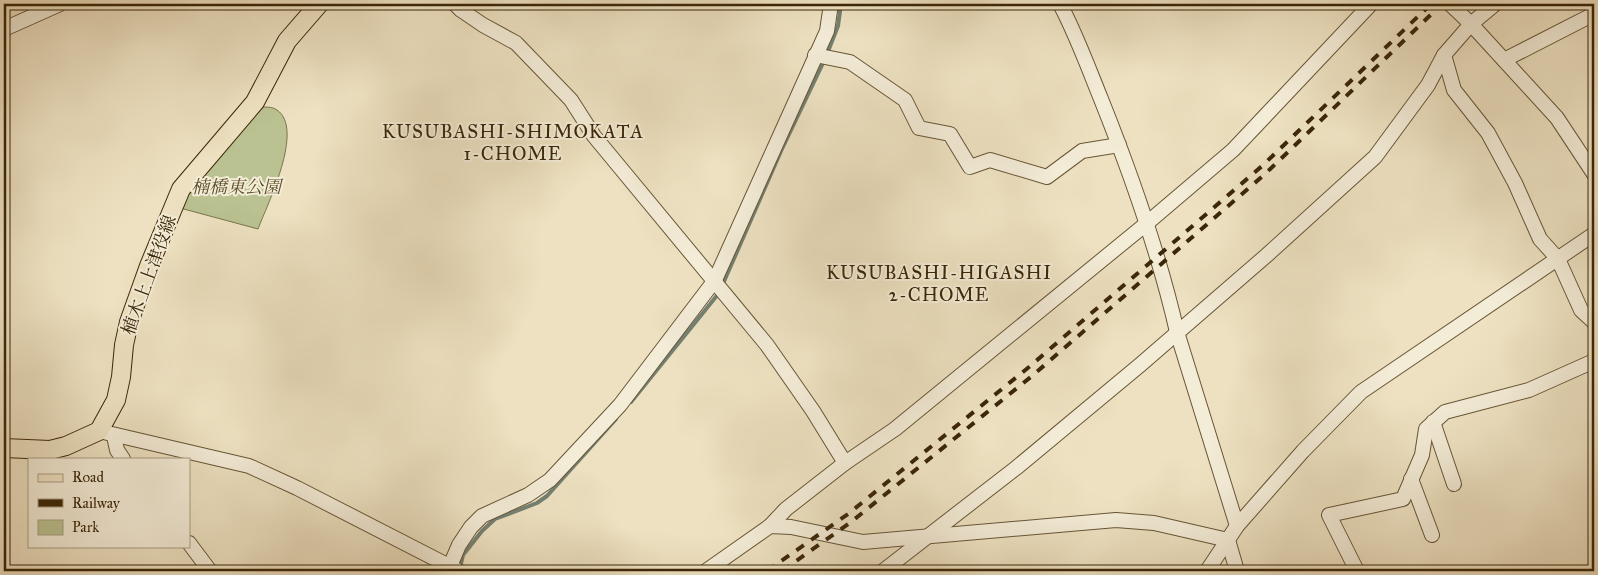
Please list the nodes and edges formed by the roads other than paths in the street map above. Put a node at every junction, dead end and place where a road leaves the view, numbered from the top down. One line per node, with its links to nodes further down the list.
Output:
1 (60, 4): 11 (street)
2 (319, 4): 25 (main road, 植木上上津役線)
3 (455, 4): 20 (street)
4 (831, 4): 13 (street)
5 (1060, 4): 15 (street)
6 (1371, 4): 17 (street)
7 (1450, 4): 10 (street)
8 (1495, 4): 10 (street)
9 (1594, 14): 14 (street)
10 (1471, 24): 12 (street); 14 (street)
11 (4, 29)
12 (1444, 55): 19 (street); 22 (street)
13 (815, 56): 15 (street); 20 (street)
14 (1504, 60): 16 (street)
15 (1119, 144): 17 (street)
16 (1594, 174)
17 (1146, 224): 22 (street); 28 (street)
18 (1594, 234): 19 (street)
19 (1558, 259): 21 (street); 32 (street)
20 (715, 280): 28 (street); 37 (street)
21 (1594, 322)
22 (1177, 332): 32 (street); 34 (street)
23 (1594, 361): 24 (street)
24 (1433, 422): 29 (street); 30 (street)
25 (106, 434): 26 (main road); 27 (street); 37 (street)
26 (4, 448)
27 (122, 458)
28 (845, 463): 31 (street)
29 (1411, 479): 33 (street); 43 (street)
30 (1454, 484)
31 (770, 526): 34 (street); 39 (street)
32 (1237, 526): 35 (street)
33 (1432, 535)
34 (930, 536): 35 (street); 40 (street)
35 (1228, 540): 41 (street); 42 (street)
36 (190, 544): 38 (street)
37 (453, 570)
38 (210, 571)
39 (706, 571)
40 (884, 571)
41 (1207, 571)
42 (1237, 571)
43 (1357, 571)

